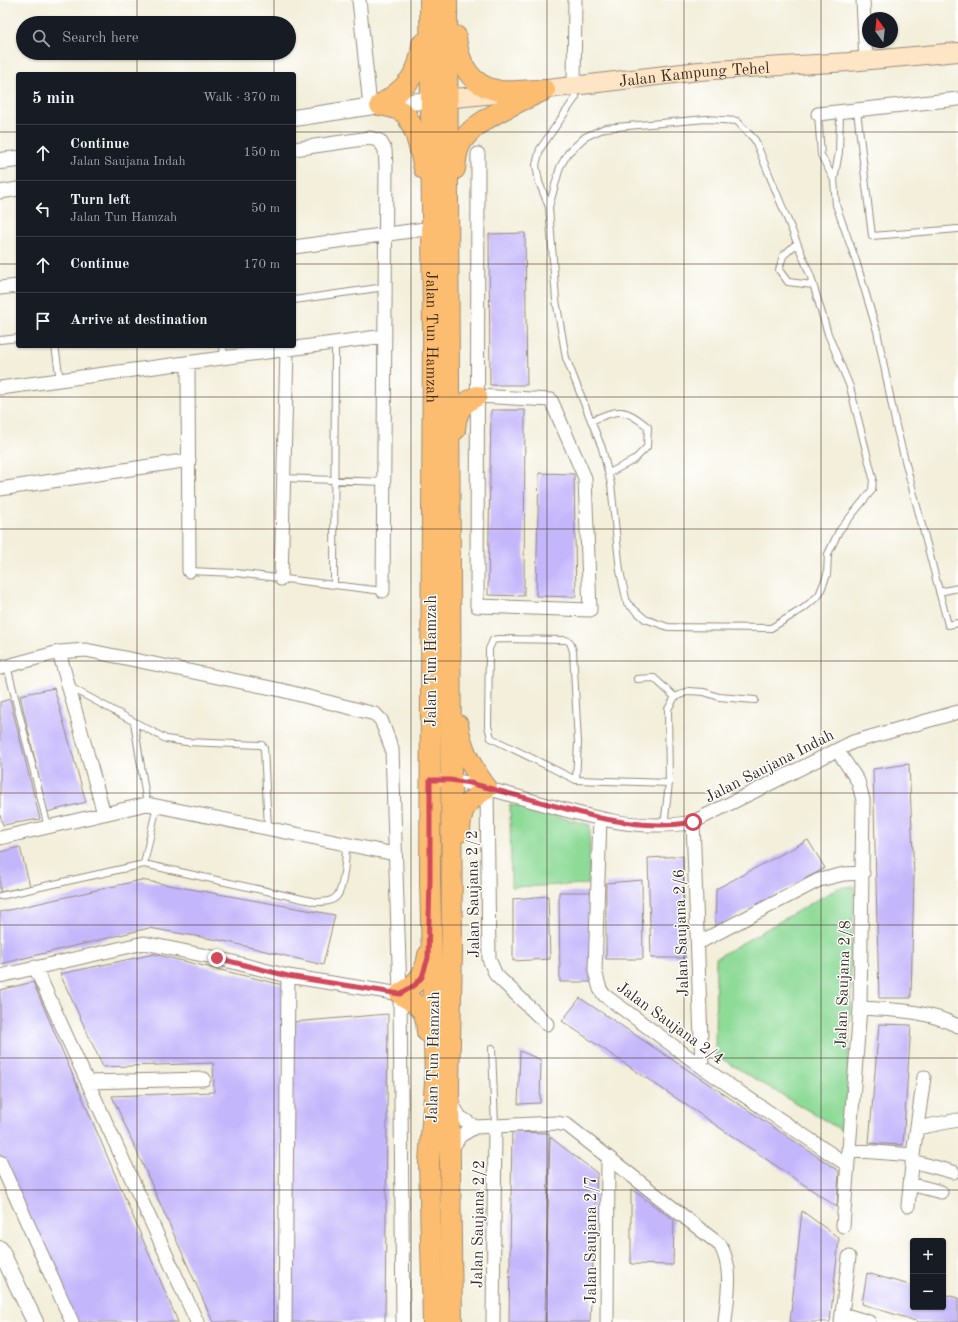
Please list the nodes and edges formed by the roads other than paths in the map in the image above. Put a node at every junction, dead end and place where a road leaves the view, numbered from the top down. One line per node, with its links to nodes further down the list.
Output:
1 (359, 0): 14 (street)
2 (424, 0): 14 (main road)
3 (430, 0): 12 (main road, Jalan Tun Hamzah)
4 (447, 0): 12 (main road, Jalan Tun Hamzah)
5 (454, 0): 11 (main road)
6 (575, 0): 10 (street)
7 (863, 0): 9 (street)
8 (958, 52): 9 (main road, Jalan Kampung Tehel)
9 (866, 61): 10 (main road, Jalan Kampung Tehel)
10 (574, 86): 11 (main road, Jalan Kampung Tehel); 26 (lane)
11 (545, 90): 12 (main road, Jalan Kampung Tehel); 32 (main road)
12 (439, 99): 14 (street); 27 (main road, Jalan Tun Hamzah); 32 (main road, Jalan Tun Hamzah)
13 (958, 99): 15 (street)
14 (375, 106): 18 (street); 27 (main road)
15 (857, 111): 16 (street); 28 (lane)
16 (840, 113): 17 (street); 23 (lane)
17 (818, 114): 23 (lane)
18 (296, 118)
19 (296, 149): 29 (street)
20 (478, 154): 51 (street)
21 (16, 159): 22 (street)
22 (0, 161)
23 (834, 180): 65 (lane)
24 (16, 189): 25 (street)
25 (0, 192)
26 (549, 207): 30 (lane); 52 (lane)
27 (432, 219): 29 (street); 77 (main road, Jalan Tun Hamzah)
28 (958, 229)
29 (386, 234): 31 (street); 35 (street)
30 (797, 243): 33 (lane); 33 (lane)
31 (296, 247)
32 (447, 247): 38 (main road, Jalan Tun Hamzah)
33 (813, 285): 54 (lane)
34 (16, 286): 36 (street)
35 (385, 287): 37 (lane); 39 (street)
36 (0, 288)
37 (296, 300)
38 (448, 317): 51 (main road); 57 (main road, Jalan Tun Hamzah)
39 (385, 336): 42 (street); 58 (street)
40 (16, 338): 41 (lane)
41 (0, 340)
42 (334, 343): 45 (street); 56 (lane)
43 (55, 348): 49 (lane)
44 (295, 348): 46 (street)
45 (296, 348)
46 (287, 349): 47 (street); 55 (street)
47 (223, 352): 48 (street)
48 (188, 363): 49 (street); 53 (street)
49 (60, 380): 50 (street)
50 (0, 388)
51 (477, 396): 51 (street); 57 (main road)
52 (591, 421): 54 (lane); 54 (lane)
53 (189, 460): 59 (street); 60 (street)
54 (609, 473)
55 (283, 478): 56 (lane); 61 (street)
56 (335, 480): 58 (lane); 62 (lane)
57 (450, 480): 67 (main road, Jalan Tun Hamzah)
58 (384, 482): 64 (street)
59 (0, 489)
60 (189, 571): 61 (lane)
61 (280, 579): 62 (lane)
62 (334, 585): 64 (lane)
63 (958, 588): 65 (lane)
64 (383, 591)
65 (940, 592): 66 (lane)
66 (958, 623)
67 (451, 632): 78 (main road, Jalan Tun Hamzah); 81 (main road)
68 (59, 652): 69 (street); 71 (street); 91 (street)
69 (4, 667): 87 (lane)
70 (637, 679): 72 (lane)
71 (68, 686): 75 (lane); 83 (street)
72 (675, 697): 73 (lane); 80 (lane)
73 (755, 700)
74 (958, 712): 76 (street, Jalan Saujana Indah)
75 (134, 722): 82 (lane); 88 (lane)
76 (837, 750): 85 (street, Jalan Saujana Indah); 93 (street, Jalan Saujana 2/8)
77 (430, 780): 78 (street, Jalan Saujana Indah); 94 (main road, Jalan Tun Hamzah)
78 (450, 780): 81 (street, Jalan Saujana Indah); 96 (main road, Jalan Tun Hamzah)
79 (576, 780): 79 (lane); 80 (lane)
80 (669, 783): 86 (lane)
81 (487, 788): 84 (street, Jalan Saujana Indah); 96 (main road); 103 (street, Jalan Saujana 2/2)
82 (152, 805): 83 (street); 88 (street); 92 (lane)
83 (104, 814): 87 (street)
84 (600, 818): 86 (street, Jalan Saujana Indah); 106 (street, Jalan Saujana 2/4)
85 (693, 822): 86 (street, Jalan Saujana Indah); 97 (street, Jalan Saujana 2/6)
86 (664, 826)
87 (48, 827): 89 (street)
88 (268, 828): 90 (street)
89 (0, 838)
90 (346, 844): 91 (street); 92 (lane)
91 (395, 854): 101 (street)
92 (144, 864): 95 (lane)
93 (863, 873): 97 (street); 102 (street, Jalan Saujana 2/8)
94 (430, 880): 101 (main road); 120 (main road, Jalan Tun Hamzah)
95 (0, 896)
96 (452, 931): 110 (main road, Jalan Tun Hamzah)
97 (698, 943): 106 (street, Jalan Saujana 2/6)
98 (35, 967): 99 (street); 100 (street); 109 (street)
99 (0, 976)
100 (288, 976): 101 (street); 133 (street)
101 (400, 994): 120 (main road); 134 (street)
102 (860, 1008): 104 (street); 115 (street, Jalan Saujana 2/8)
103 (547, 1024)
104 (958, 1026)
105 (492, 1048): 112 (lane)
106 (702, 1067): 121 (street, Jalan Saujana 2/4)
107 (924, 1077): 114 (street)
108 (204, 1079): 109 (street)
109 (88, 1082): 132 (street)
110 (450, 1100): 113 (street); 116 (main road, Jalan Tun Hamzah)
111 (958, 1120): 114 (street)
112 (495, 1126): 113 (street); 117 (street); 137 (street, Jalan Saujana 2/2)
113 (475, 1127): 116 (street)
114 (917, 1128): 118 (street)
115 (848, 1150): 118 (street); 121 (street, Jalan Saujana 2/8)
116 (450, 1152): 136 (main road, Jalan Tun Hamzah)
117 (608, 1157): 138 (street, Jalan Saujana 2/7); 139 (street)
118 (913, 1158): 122 (street); 123 (street)
119 (0, 1162): 131 (street)
120 (429, 1162): 135 (main road, Jalan Tun Hamzah)
121 (846, 1164): 126 (street, Jalan Saujana 2/8)
122 (953, 1172)
123 (910, 1184): 124 (street); 125 (street)
124 (941, 1192)
125 (908, 1206)
126 (843, 1226)
127 (0, 1249): 130 (street)
128 (849, 1257): 129 (street)
129 (842, 1318): 140 (street)
130 (35, 1322)
131 (72, 1322)
132 (197, 1322)
133 (285, 1322)
134 (403, 1322)
135 (433, 1322)
136 (452, 1322)
137 (493, 1322)
138 (607, 1322)
139 (725, 1322)
140 (869, 1322)

